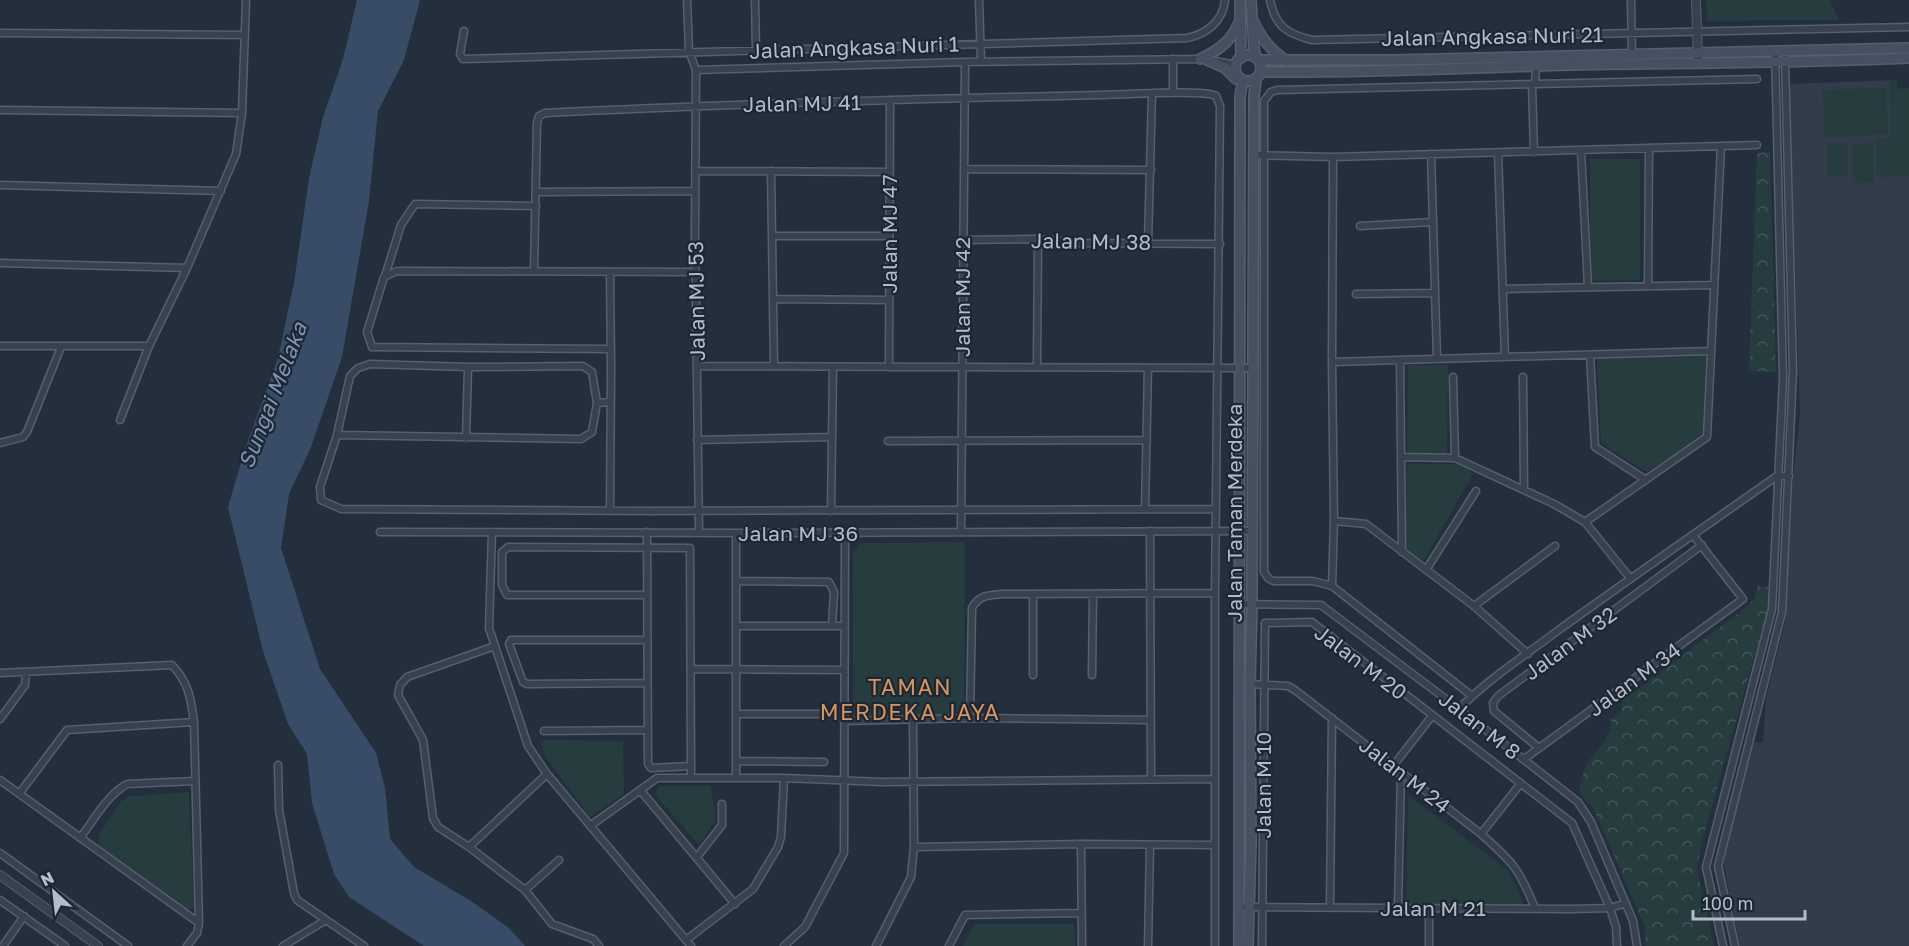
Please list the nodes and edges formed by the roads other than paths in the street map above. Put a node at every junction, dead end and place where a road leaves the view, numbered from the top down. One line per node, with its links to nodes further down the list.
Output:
1 (246, 0): 18 (street)
2 (687, 0): 22 (street)
3 (755, 0): 21 (street)
4 (979, 0): 19 (street)
5 (1225, 0): 19 (street, Jalan Angkasa Nuri 1)
6 (1240, 0): 11 (main road)
7 (1251, 0): 12 (main road)
8 (1270, 0): 17 (street, Jalan Angkasa Nuri 21)
9 (1632, 0): 17 (street)
10 (1696, 0): 15 (street)
11 (1240, 17): 28 (main road); 32 (main road)
12 (1252, 18): 29 (main road); 33 (main road)
13 (1909, 27): 15 (street, Jalan Angkasa Nuri 21)
14 (464, 31): 22 (street, Jalan Angkasa Nuri 1)
15 (1697, 32): 17 (street, Jalan Angkasa Nuri 21); 25 (street)
16 (0, 33): 18 (street)
17 (1632, 33): 24 (street)
18 (245, 35): 50 (street)
19 (981, 43): 21 (street, Jalan Angkasa Nuri 1); 30 (street)
20 (1909, 48): 23 (main road)
21 (756, 49): 22 (street, Jalan Angkasa Nuri 1)
22 (689, 51): 36 (street)
23 (1780, 52): 25 (main road); 34 (street)
24 (1632, 54): 25 (main road); 33 (main road)
25 (1698, 58): 34 (main road); 35 (main road)
26 (1909, 58): 34 (main road)
27 (1173, 59): 28 (street); 30 (street); 42 (street)
28 (1204, 59): 32 (street); 44 (main road)
29 (1257, 59): 32 (main road); 33 (main road); 38 (main road)
30 (981, 61): 31 (street)
31 (965, 62): 36 (street); 46 (street, Jalan MJ 42)
32 (1238, 62): 40 (main road)
33 (1288, 62)
34 (1780, 63): 128 (street); 129 (street)
35 (1536, 67): 37 (main road); 41 (street)
36 (696, 70): 48 (street, Jalan MJ 53)
37 (1290, 73): 38 (main road); 45 (main road)
38 (1258, 76): 40 (main road); 45 (main road, Jalan Taman Merdeka)
39 (1757, 79): 41 (street)
40 (1243, 80): 44 (main road, Jalan Taman Merdeka)
41 (1534, 84): 55 (street); 58 (street)
42 (1173, 93): 43 (street, Jalan MJ 41); 77 (street, Jalan MJ 41)
43 (1152, 94): 46 (street, Jalan MJ 41); 61 (street)
44 (1240, 96): 109 (main road, Jalan Taman Merdeka)
45 (1254, 96): 58 (main road, Jalan Taman Merdeka)
46 (965, 99): 47 (street, Jalan MJ 41); 60 (street, Jalan MJ 42)
47 (890, 101): 48 (street, Jalan MJ 41); 64 (street, Jalan MJ 47)
48 (696, 106): 62 (street, Jalan MJ 53); 68 (street, Jalan MJ 41)
49 (0, 110): 50 (street)
50 (242, 113): 66 (street)
51 (1720, 146): 52 (street); 53 (street); 84 (street)
52 (1757, 146)
53 (1649, 148): 54 (street); 85 (street)
54 (1581, 150): 55 (street); 86 (street)
55 (1534, 152): 56 (street)
56 (1497, 153): 57 (street); 87 (street)
57 (1431, 154): 59 (street); 70 (street)
58 (1258, 155): 59 (street); 112 (main road, Jalan Taman Merdeka); 160 (street)
59 (1333, 157): 101 (street)
60 (964, 169): 61 (street); 75 (street, Jalan MJ 42)
61 (1151, 170): 76 (street)
62 (695, 171): 63 (street); 67 (street, Jalan MJ 53)
63 (771, 171): 64 (street); 72 (street)
64 (889, 172): 73 (street, Jalan MJ 47)
65 (0, 185): 66 (street)
66 (221, 191): 79 (street)
67 (695, 191): 68 (street); 82 (street, Jalan MJ 53)
68 (537, 192): 69 (street, Jalan MJ 41)
69 (536, 206): 80 (street, Jalan MJ 41); 83 (street)
70 (1433, 222): 71 (street); 88 (street)
71 (1360, 226)
72 (772, 236): 73 (street); 90 (street)
73 (889, 236): 91 (street, Jalan MJ 47)
74 (1038, 239): 75 (street, Jalan MJ 38); 76 (street, Jalan MJ 38); 108 (street)
75 (962, 240): 107 (street, Jalan MJ 42)
76 (1148, 243): 77 (street, Jalan MJ 38)
77 (1220, 244): 111 (street)
78 (0, 263): 79 (street)
79 (187, 268): 93 (street)
80 (534, 271): 81 (street); 83 (street)
81 (610, 272): 82 (street); 95 (street)
82 (695, 272): 102 (street, Jalan MJ 53)
83 (384, 277): 95 (street)
84 (1714, 285): 85 (street); 96 (street)
85 (1648, 286): 86 (street)
86 (1588, 287): 87 (street)
87 (1503, 289): 98 (street)
88 (1435, 293): 89 (street); 99 (street)
89 (1356, 294)
90 (773, 298): 91 (street); 103 (street)
91 (889, 300): 106 (street, Jalan MJ 47)
92 (0, 346): 94 (street)
93 (149, 346): 94 (street); 117 (street)
94 (61, 347): 125 (street)
95 (611, 349): 115 (street)
96 (1711, 351): 97 (street); 130 (street)
97 (1590, 355): 98 (street); 130 (street)
98 (1505, 357): 99 (street)
99 (1437, 359): 100 (street)
100 (1400, 360): 101 (street); 126 (street)
101 (1332, 362): 139 (street)
102 (697, 366): 103 (street); 121 (street, Jalan MJ 53)
103 (774, 366): 105 (street)
104 (468, 367): 116 (street); 118 (street); 120 (street)
105 (833, 367): 106 (street); 119 (street)
106 (890, 367): 107 (street)
107 (962, 367): 108 (street); 122 (street, Jalan MJ 42)
108 (1037, 367): 110 (street)
109 (1240, 367): 111 (street); 112 (street); 144 (main road, Jalan Taman Merdeka)
110 (1148, 368): 111 (street); 123 (street)
111 (1217, 368): 134 (street)
112 (1252, 368): 145 (main road, Jalan Taman Merdeka)
113 (1523, 376): 131 (street)
114 (1453, 377): 127 (street)
115 (610, 402): 116 (street); 136 (street)
116 (597, 403): 120 (street)
117 (120, 420)
118 (337, 435): 120 (street); 136 (street)
119 (832, 437): 121 (street); 138 (street)
120 (466, 438)
121 (698, 440): 137 (street, Jalan MJ 53)
122 (962, 440): 123 (street); 124 (street); 135 (street, Jalan MJ 42)
123 (1147, 440): 133 (street)
124 (888, 441)
125 (0, 443)
126 (1401, 457): 127 (street); 156 (street)
127 (1455, 458): 131 (street)
128 (1777, 476): 129 (street); 152 (street); 270 (street)
129 (1789, 476): 271 (street)
130 (1646, 480): 140 (street)
131 (1524, 489): 140 (street)
132 (1476, 491): 157 (street)
133 (1145, 509): 134 (street); 135 (street)
134 (1216, 509): 143 (street)
135 (961, 510): 138 (street); 141 (street, Jalan MJ 42)
136 (610, 511): 137 (street)
137 (698, 511): 138 (street); 149 (street, Jalan MJ 53)
138 (831, 511)
139 (1334, 521): 156 (street); 160 (street)
140 (1585, 522): 158 (street)
141 (961, 531): 142 (street, Jalan MJ 36); 151 (street, Jalan MJ 36)
142 (1150, 531): 143 (street, Jalan MJ 36); 161 (street)
143 (1216, 531): 144 (street, Jalan MJ 36); 162 (street)
144 (1239, 531): 145 (street, Jalan MJ 36); 166 (main road, Jalan Taman Merdeka)
145 (1252, 531): 167 (main road, Jalan Taman Merdeka)
146 (380, 532): 147 (street, Jalan MJ 36)
147 (492, 532): 148 (street, Jalan MJ 36); 174 (street)
148 (647, 532): 149 (street, Jalan MJ 36); 155 (street)
149 (699, 532): 150 (street, Jalan MJ 36)
150 (736, 533): 151 (street, Jalan MJ 36); 159 (street)
151 (845, 533): 172 (street)
152 (1694, 535): 153 (street); 158 (street)
153 (1702, 545): 200 (street, Jalan M 34); 200 (street, Jalan M 32)
154 (1555, 546): 168 (street)
155 (646, 549): 165 (street); 165 (street); 176 (street)
156 (1402, 552): 157 (street)
157 (1426, 570): 168 (street)
158 (1630, 578): 175 (street)
159 (735, 581): 170 (street); 171 (street)
160 (1332, 586): 186 (street)
161 (1151, 592): 162 (street); 164 (street); 195 (street)
162 (1215, 593): 213 (street)
163 (1033, 594): 164 (street); 181 (street); 191 (street)
164 (1094, 594): 182 (street)
165 (647, 595): 173 (street)
166 (1239, 604): 167 (street, Jalan M 8); 238 (main road, Jalan Taman Merdeka)
167 (1252, 604): 184 (main road, Jalan Taman Merdeka); 187 (street, Jalan M 8)
168 (1474, 606): 175 (street)
169 (1264, 623): 185 (street, Jalan M 10); 190 (street, Jalan M 20)
170 (736, 626): 171 (street); 177 (street)
171 (832, 626): 172 (street)
172 (844, 626): 178 (street)
173 (646, 640): 183 (street); 183 (street)
174 (495, 646): 208 (street); 228 (street)
175 (1527, 654): 186 (street)
176 (691, 669): 177 (street); 205 (street)
177 (735, 670): 178 (street); 188 (street)
178 (844, 670): 196 (street)
179 (0, 673): 180 (street)
180 (26, 673): 193 (street); 197 (street)
181 (1033, 675)
182 (1092, 675)
183 (647, 683): 198 (street)
184 (1250, 684): 185 (street); 238 (main road, Jalan Taman Merdeka)
185 (1263, 684): 192 (street, Jalan M 24); 239 (street, Jalan M 10)
186 (1472, 696): 187 (street)
187 (1459, 708): 201 (street, Jalan M 8)
188 (736, 714): 189 (street); 202 (street)
189 (822, 714)
190 (1432, 716): 206 (street); 218 (street, Jalan M 20)
191 (970, 718): 194 (street); 195 (street)
192 (1332, 718): 206 (street, Jalan M 24); 240 (street)
193 (0, 719)
194 (913, 720): 196 (street); 217 (street)
195 (1151, 720): 212 (street)
196 (843, 721): 216 (street)
197 (194, 722): 215 (street); 220 (street)
198 (647, 730): 199 (street); 205 (street)
199 (543, 731)
200 (1539, 748): 201 (street, Jalan M 34)
201 (1524, 759): 236 (street, Jalan M 8)
202 (736, 761): 203 (street); 210 (street)
203 (824, 762)
204 (278, 765): 247 (street)
205 (691, 766): 209 (street)
206 (1394, 766): 207 (street, Jalan M 24)
207 (1401, 772): 223 (street, Jalan M 24); 241 (street)
208 (547, 774): 222 (street); 228 (street)
209 (691, 777): 210 (street); 219 (street)
210 (736, 778): 211 (street)
211 (784, 778): 216 (street); 237 (street)
212 (1151, 779): 213 (street); 217 (street)
213 (1215, 779): 227 (street)
214 (0, 780): 220 (street)
215 (195, 781): 224 (street); 248 (street)
216 (843, 781): 217 (street); 258 (street)
217 (912, 782): 229 (street)
218 (1521, 783): 223 (street); 244 (street, Jalan M 20)
219 (641, 791): 222 (street); 231 (street)
220 (19, 794): 224 (street)
221 (722, 804): 231 (street)
222 (590, 826): 249 (street)
223 (1481, 834): 243 (street, Jalan M 24)
224 (80, 838): 248 (street)
225 (1081, 844): 226 (street); 229 (street); 245 (street)
226 (1150, 845): 227 (street); 262 (street)
227 (1215, 845): 263 (street)
228 (469, 847): 234 (street)
229 (914, 847): 259 (street)
230 (0, 854): 253 (street)
231 (697, 857): 237 (street)
232 (559, 860): 234 (street)
233 (0, 875): 252 (street)
234 (525, 890): 257 (street)
235 (0, 900): 246 (street)
236 (1626, 903): 244 (street, Jalan M 21); 269 (street, Jalan M 8)
237 (735, 904): 249 (street)
238 (1244, 907): 239 (street, Jalan M 21); 264 (main road, Jalan Taman Merdeka); 265 (main road, Jalan Taman Merdeka)
239 (1263, 907): 240 (street, Jalan M 21); 266 (street, Jalan M 10)
240 (1330, 908): 241 (street, Jalan M 21)
241 (1398, 908): 242 (street, Jalan M 21)
242 (1429, 908): 243 (street, Jalan M 21); 267 (street)
243 (1536, 908): 244 (street, Jalan M 21)
244 (1610, 908): 268 (street, Jalan M 20)
245 (1081, 913): 260 (street); 261 (street)
246 (24, 916): 250 (street); 251 (street)
247 (326, 920): 255 (street); 256 (street)
248 (199, 923): 254 (street)
249 (689, 943)
250 (3, 946)
251 (65, 946)
252 (98, 946)
253 (128, 946)
254 (187, 946)
255 (283, 946)
256 (364, 946)
257 (599, 946)
258 (784, 946)
259 (876, 946)
260 (949, 946)
261 (1082, 946)
262 (1148, 946)
263 (1215, 946)
264 (1239, 946)
265 (1248, 946)
266 (1262, 946)
267 (1429, 946)
268 (1617, 946)
269 (1636, 946)
270 (1722, 946)
271 (1735, 946)

